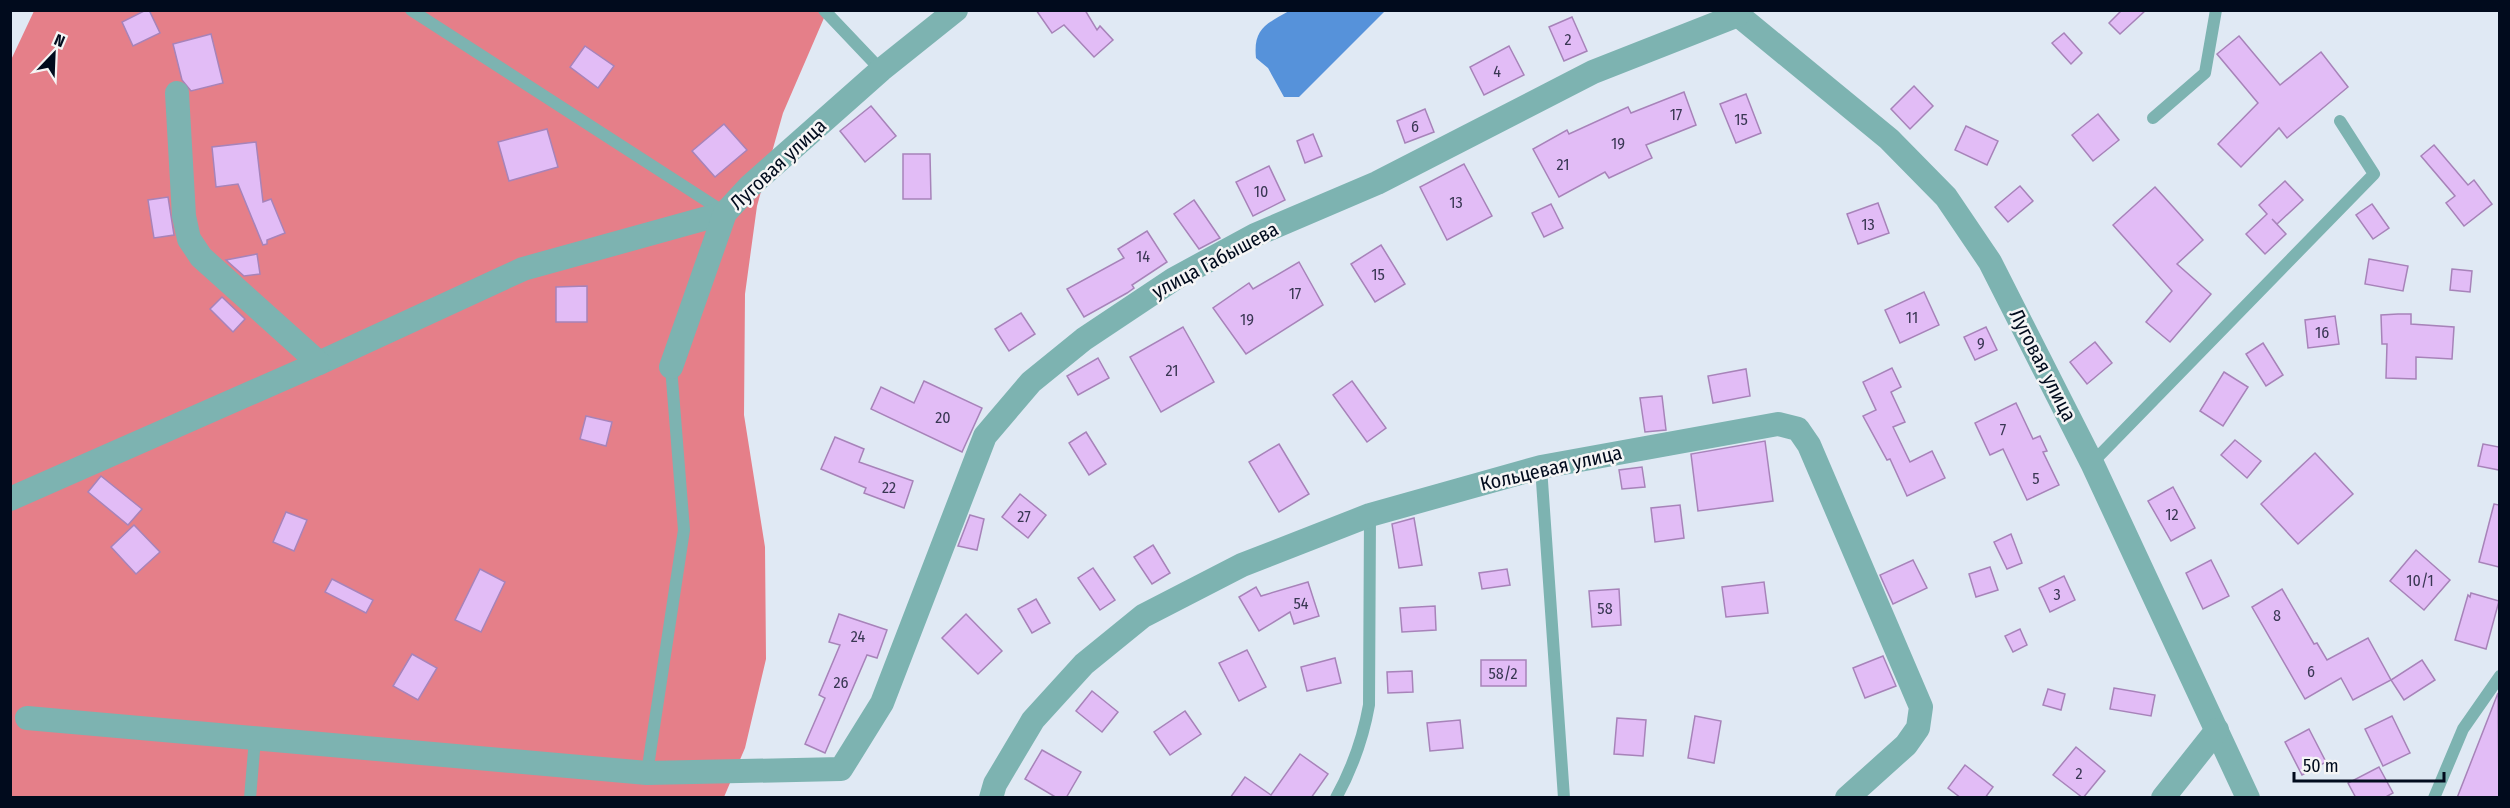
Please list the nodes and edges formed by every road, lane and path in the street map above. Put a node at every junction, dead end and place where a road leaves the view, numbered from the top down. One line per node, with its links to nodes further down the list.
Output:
1 (411, 10): 10 (lane)
2 (824, 10): 6 (lane)
3 (956, 10): 6 (street, Луговая улица)
4 (2216, 10): 8 (lane)
5 (1738, 12): 13 (street, Луговая улица); 21 (street, улица Габышева)
6 (881, 70): 10 (street, Луговая улица)
7 (177, 93): 11 (street)
8 (2153, 118)
9 (2340, 121): 13 (lane)
10 (725, 213): 11 (street); 12 (street, Луговая улица)
11 (319, 363): 15 (street)
12 (671, 367): 21 (lane)
13 (2092, 464): 19 (street, Луговая улица)
14 (1541, 467): 16 (street, Кольцевая улица); 25 (lane); 26 (street, Кольцевая улица)
15 (10, 499)
16 (1370, 514): 23 (street, Кольцевая улица); 24 (lane)
17 (2499, 676): 29 (lane)
18 (27, 718): 20 (street)
19 (2217, 730): 27 (street); 28 (street, Луговая улица)
20 (255, 739): 21 (street); 22 (lane)
21 (646, 773)
22 (250, 798)
23 (991, 798)
24 (1336, 798)
25 (1564, 798)
26 (1847, 798)
27 (2163, 798)
28 (2248, 798)
29 (2434, 798)

